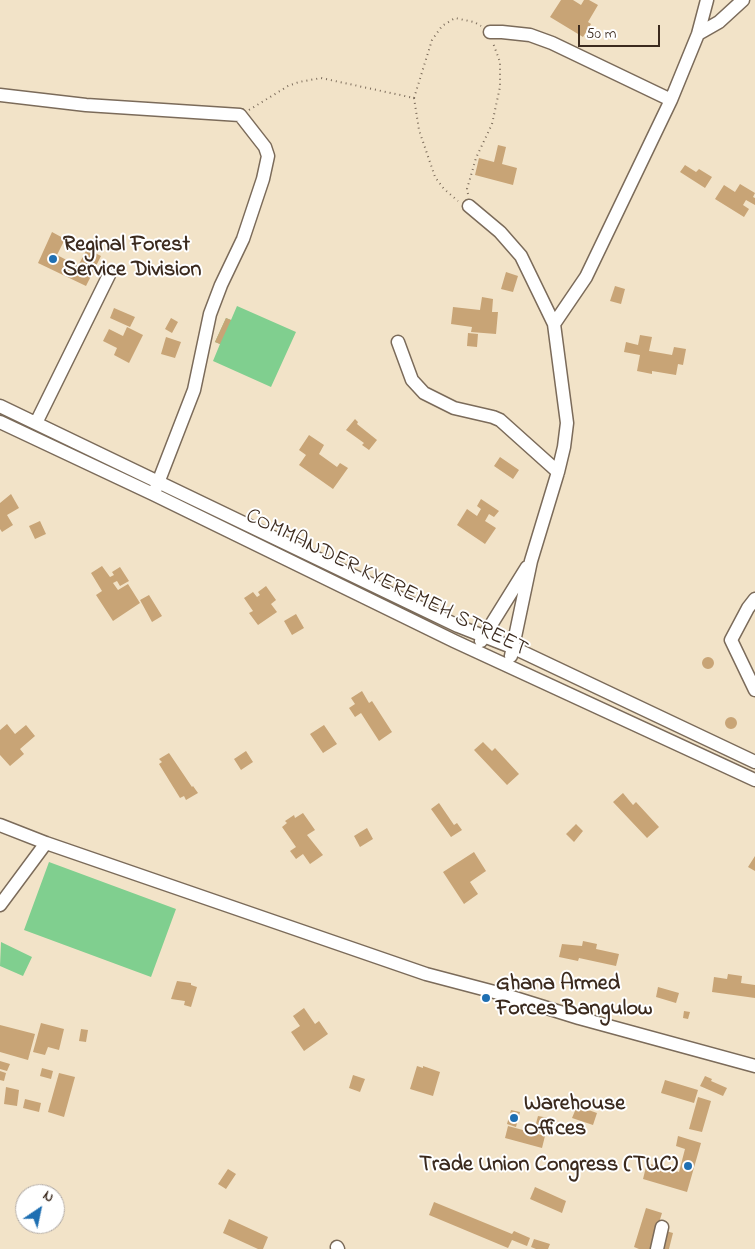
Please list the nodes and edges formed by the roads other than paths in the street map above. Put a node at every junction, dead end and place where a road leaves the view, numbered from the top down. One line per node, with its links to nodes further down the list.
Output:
1 (707, 0): 4 (street)
2 (743, 0): 4 (street)
3 (490, 32): 6 (street)
4 (698, 34): 6 (street)
5 (0, 95): 15 (street)
6 (671, 100): 9 (street)
7 (469, 206): 9 (street)
8 (109, 275): 13 (street)
9 (554, 324): 14 (street)
10 (398, 342): 14 (street)
11 (0, 406): 13 (street, COMMANDER KYEREMEH STREET)
12 (0, 422): 16 (street, COMMANDER KYEREMEH STREET)
13 (36, 423): 15 (street, COMMANDER KYEREMEH STREET)
14 (558, 472): 17 (street)
15 (159, 481): 16 (street); 19 (street, COMMANDER KYEREMEH STREET)
16 (153, 494): 21 (street, COMMANDER KYEREMEH STREET)
17 (531, 561): 19 (street); 20 (street)
18 (755, 600): 23 (street)
19 (483, 636): 20 (street, COMMANDER KYEREMEH STREET); 21 (street)
20 (514, 648): 22 (street); 24 (street, COMMANDER KYEREMEH STREET)
21 (476, 651): 22 (street, COMMANDER KYEREMEH STREET)
22 (507, 665): 25 (street, COMMANDER KYEREMEH STREET)
23 (755, 690)
24 (755, 762)
25 (755, 780)
26 (0, 825): 27 (street)
27 (46, 843): 28 (street); 29 (street)
28 (0, 904)
29 (755, 1066)
30 (662, 1227): 31 (street)
31 (658, 1249)

